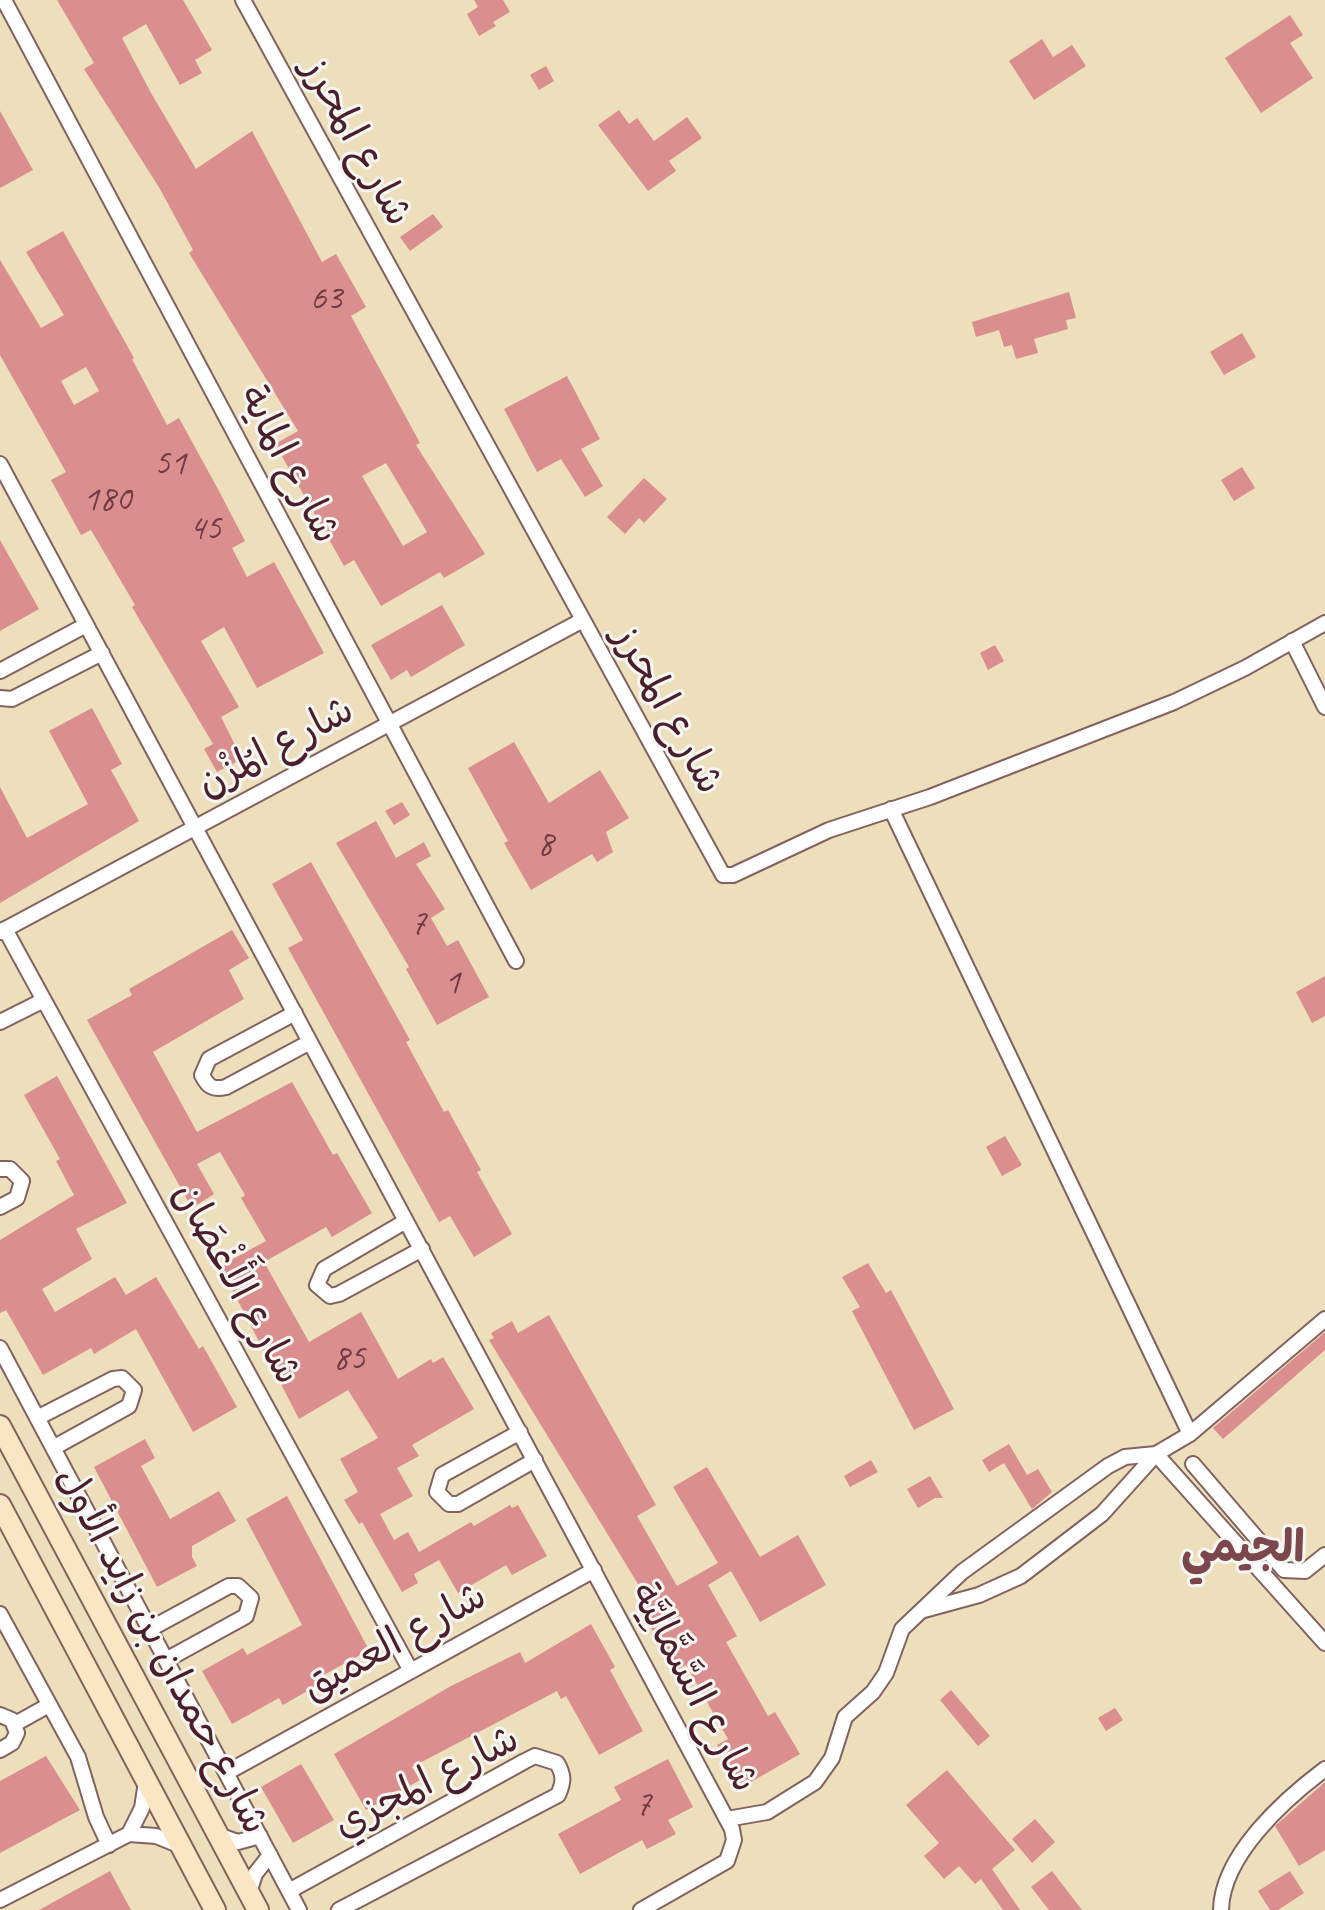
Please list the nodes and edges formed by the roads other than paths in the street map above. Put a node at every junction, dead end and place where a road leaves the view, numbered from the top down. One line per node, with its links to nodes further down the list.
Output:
1 (4, 0): 12 (street, شارع الماية)
2 (243, 0): 4 (street, شارع المحرز)
3 (0, 464): 6 (street, شارع السَّمَّالِيَّة)
4 (581, 621): 12 (street, شارع المُزْن); 13 (street, شارع المحرز)
5 (1325, 623): 7 (street, شارع المحرز)
6 (86, 625): 8 (street, شارع السَّمَّالِيَّة); 9 (street)
7 (1292, 641): 11 (street); 13 (street, شارع المحرز)
8 (102, 653): 10 (street); 14 (street, شارع السَّمَّالِيَّة)
9 (0, 671)
10 (0, 698)
11 (1325, 707)
12 (390, 724): 14 (street, شارع المُزْن); 16 (street, شارع الماية)
13 (891, 809): 30 (street)
14 (195, 828): 15 (street, شارع المُزْن); 18 (street, شارع السَّمَّالِيَّة)
15 (2, 930): 17 (street, شارع الأَغْصَان)
16 (516, 961)
17 (44, 1000): 19 (street); 43 (street, شارع الأَغْصَان)
18 (295, 1013): 20 (street, شارع السَّمَّالِيَّة); 20 (street)
19 (0, 1022)
20 (310, 1042): 23 (street, شارع السَّمَّالِيَّة)
21 (0, 1169): 22 (street)
22 (0, 1207)
23 (406, 1221): 24 (street, شارع السَّمَّالِيَّة); 24 (street)
24 (422, 1249): 29 (street, شارع السَّمَّالِيَّة)
25 (1325, 1319): 30 (street)
26 (0, 1348): 27 (street)
27 (37, 1418): 31 (street); 31 (street)
28 (0, 1426): 53 (main road, شارع حمدان بن زايد الأول)
29 (520, 1432): 33 (street, شارع السَّمَّالِيَّة); 33 (street)
30 (1190, 1434): 32 (street)
31 (53, 1448): 40 (street)
32 (1156, 1454): 38 (street); 38 (street); 41 (street)
33 (535, 1460): 37 (street, شارع السَّمَّالِيَّة)
34 (1193, 1464): 36 (street)
35 (0, 1505): 50 (main road, شارع حمدان بن زايد الأول)
36 (1325, 1555)
37 (594, 1570): 43 (street, شارع العميق); 51 (street, شارع السَّمَّالِيَّة)
38 (924, 1610): 51 (street)
39 (0, 1614): 44 (street)
40 (150, 1629): 42 (street); 42 (street)
41 (1325, 1643)
42 (166, 1660): 49 (street)
43 (411, 1671): 49 (street, شارع العميق)
44 (49, 1705): 46 (street); 55 (street)
45 (0, 1715): 46 (street)
46 (15, 1724): 47 (street)
47 (0, 1750)
48 (1325, 1769): 65 (street)
49 (226, 1773): 54 (street)
50 (146, 1780): 52 (street); 56 (main road, شارع حمدان بن زايد الأول)
51 (727, 1819): 64 (street, شارع السَّمَّالِيَّة)
52 (129, 1834): 55 (street); 56 (street)
53 (218, 1835): 54 (street); 60 (main road, شارع حمدان بن زايد الأول)
54 (260, 1836): 57 (street)
55 (109, 1845): 59 (street)
56 (181, 1846): 61 (main road, شارع حمدان بن زايد الأول)
57 (270, 1855): 58 (street); 60 (street)
58 (289, 1891): 62 (street); 63 (street, شارع المجزي)
59 (0, 1900)
60 (253, 1902)
61 (215, 1910)
62 (299, 1910)
63 (339, 1910)
64 (641, 1910)
65 (1221, 1910)

